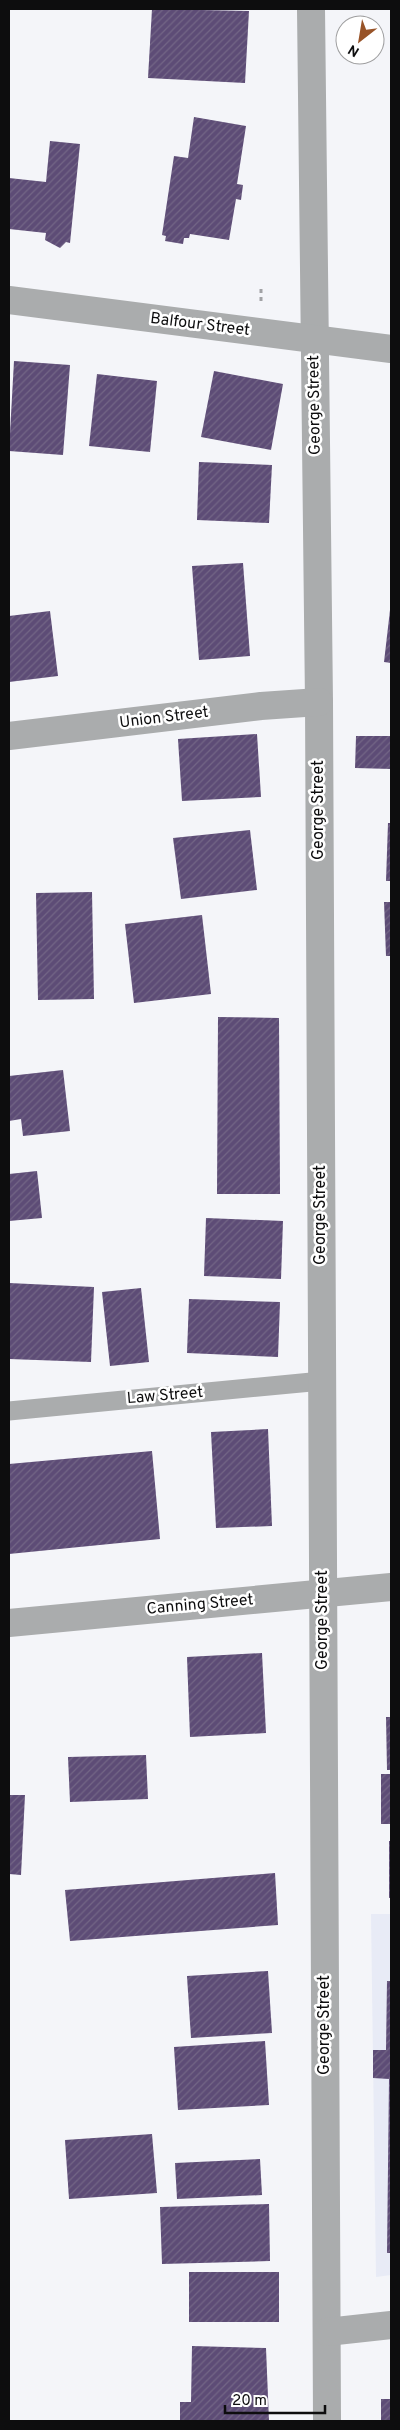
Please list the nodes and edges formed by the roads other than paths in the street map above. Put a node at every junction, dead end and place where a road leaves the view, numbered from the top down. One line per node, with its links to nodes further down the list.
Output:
1 (311, 9): 3 (street, George Street)
2 (9, 300): 3 (street, Balfour Street)
3 (314, 340): 4 (street, Balfour Street); 5 (street, George Street)
4 (391, 349)
5 (319, 702): 6 (street, Union Street); 7 (street, George Street)
6 (9, 736)
7 (322, 1381): 8 (lane, Law Street); 10 (street, George Street)
8 (9, 1411)
9 (391, 1587): 10 (street, Canning Street)
10 (323, 1593): 11 (street, Canning Street); 13 (street, George Street)
11 (9, 1623)
12 (391, 2325): 13 (street)
13 (327, 2332): 14 (street, George Street)
14 (327, 2421)

